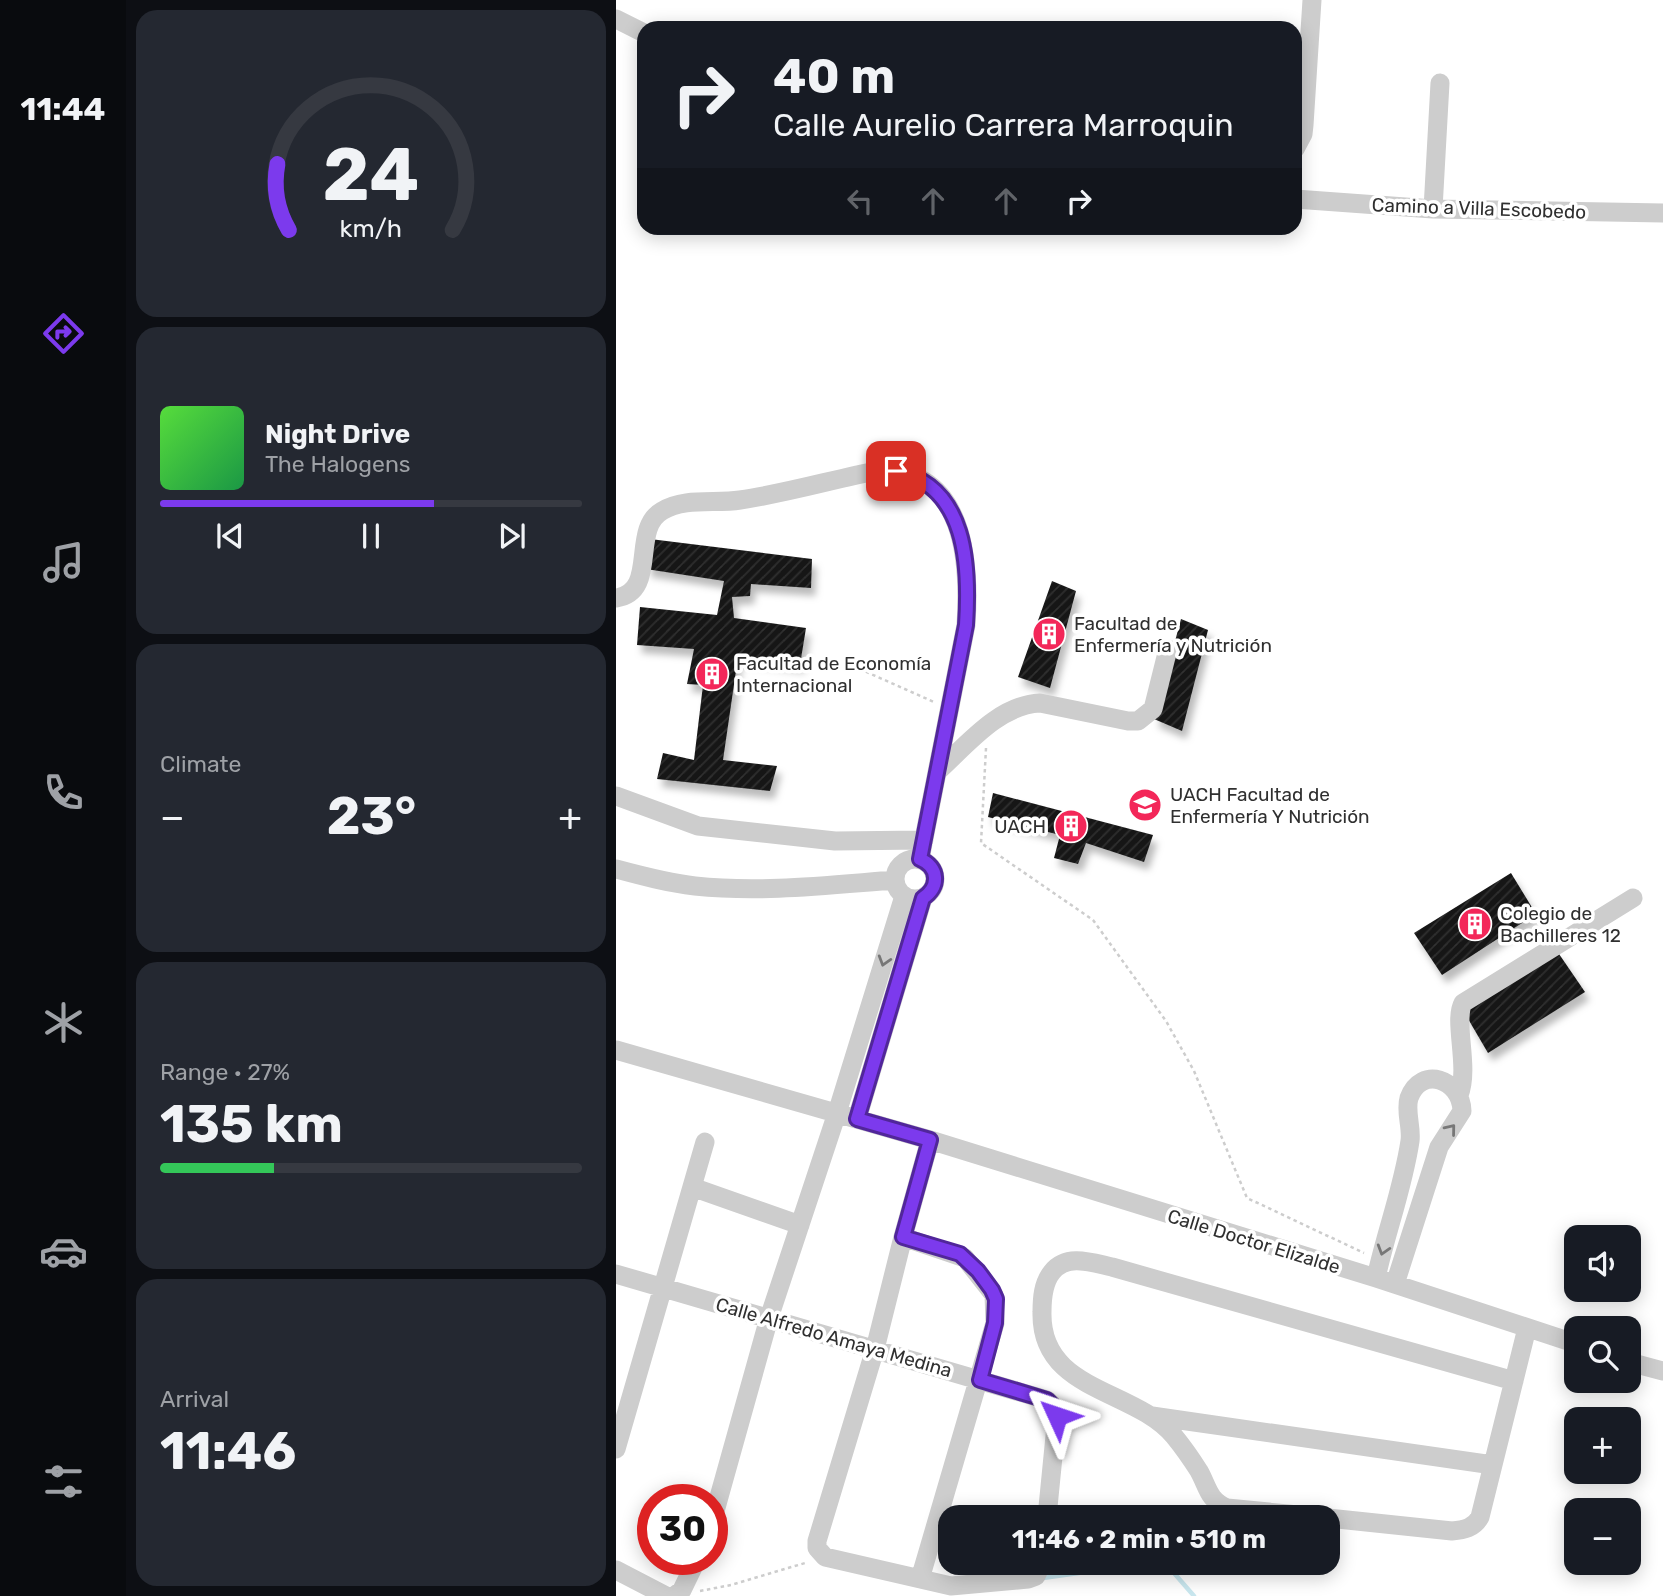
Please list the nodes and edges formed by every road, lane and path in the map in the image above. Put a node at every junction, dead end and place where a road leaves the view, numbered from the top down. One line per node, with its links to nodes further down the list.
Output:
1 (1312, 0): 5 (street)
2 (616, 19): 3 (street)
3 (637, 30)
4 (1440, 83): 7 (street)
5 (1302, 136)
6 (1302, 200): 7 (street, Camino a Villa Escobedo)
7 (1433, 209): 8 (street, Camino a Villa Escobedo)
8 (1663, 213)
9 (616, 598): 12 (street)
10 (1168, 649): 13 (street)
11 (853, 666): 12 (path)
12 (948, 709): 14 (street)
13 (987, 726): 14 (street); 34 (path)
14 (937, 772): 16 (street)
15 (616, 796): 16 (street)
16 (922, 849): 18 (street); 18 (street)
17 (616, 869): 18 (street)
18 (907, 891): 22 (street, one-way to 22); 23 (street)
19 (1633, 898): 21 (street)
20 (616, 1050): 22 (street, Calle Doctor Elizalde)
21 (1460, 1096): 26 (street); 27 (street, one-way to 21)
22 (837, 1113): 23 (street, Calle Doctor Elizalde); 31 (street)
23 (857, 1119): 24 (street, Calle Doctor Elizalde)
24 (930, 1140): 32 (street); 34 (street, Calle Doctor Elizalde)
25 (705, 1142): 28 (street)
26 (1407, 1157): 27 (street); 29 (street)
27 (1433, 1165): 30 (street)
28 (692, 1187): 31 (street); 35 (street)
29 (1398, 1198): 30 (street); 34 (street, one-way to 34)
30 (1420, 1204): 34 (street)
31 (800, 1225): 36 (street)
32 (903, 1237): 39 (street); 42 (street)
33 (616, 1274): 35 (street, Calle Alfredo Amaya Medina)
34 (1384, 1274): 37 (street, Calle Doctor Elizalde)
35 (662, 1287): 36 (street, Calle Alfredo Amaya Medina); 45 (street)
36 (769, 1318): 39 (street, Calle Alfredo Amaya Medina); 47 (street)
37 (1527, 1328): 38 (street, Calle Doctor Elizalde); 43 (street)
38 (1564, 1340)
39 (874, 1349): 42 (street, Calle Alfredo Amaya Medina); 51 (street)
40 (1641, 1365): 41 (street)
41 (1663, 1371)
42 (980, 1380): 48 (street, Calle Alfredo Amaya Medina); 55 (street)
43 (1514, 1381): 44 (street); 46 (street)
44 (1152, 1416): 46 (street); 49 (street)
45 (616, 1449)
46 (1493, 1465): 50 (street)
47 (723, 1484)
48 (1048, 1505)
49 (1221, 1505)
50 (1340, 1519)
51 (825, 1557): 55 (street); 56 (path)
52 (616, 1570): 56 (street)
53 (690, 1575): 56 (street)
54 (1029, 1575): 55 (street)
55 (920, 1579)
56 (672, 1595)

